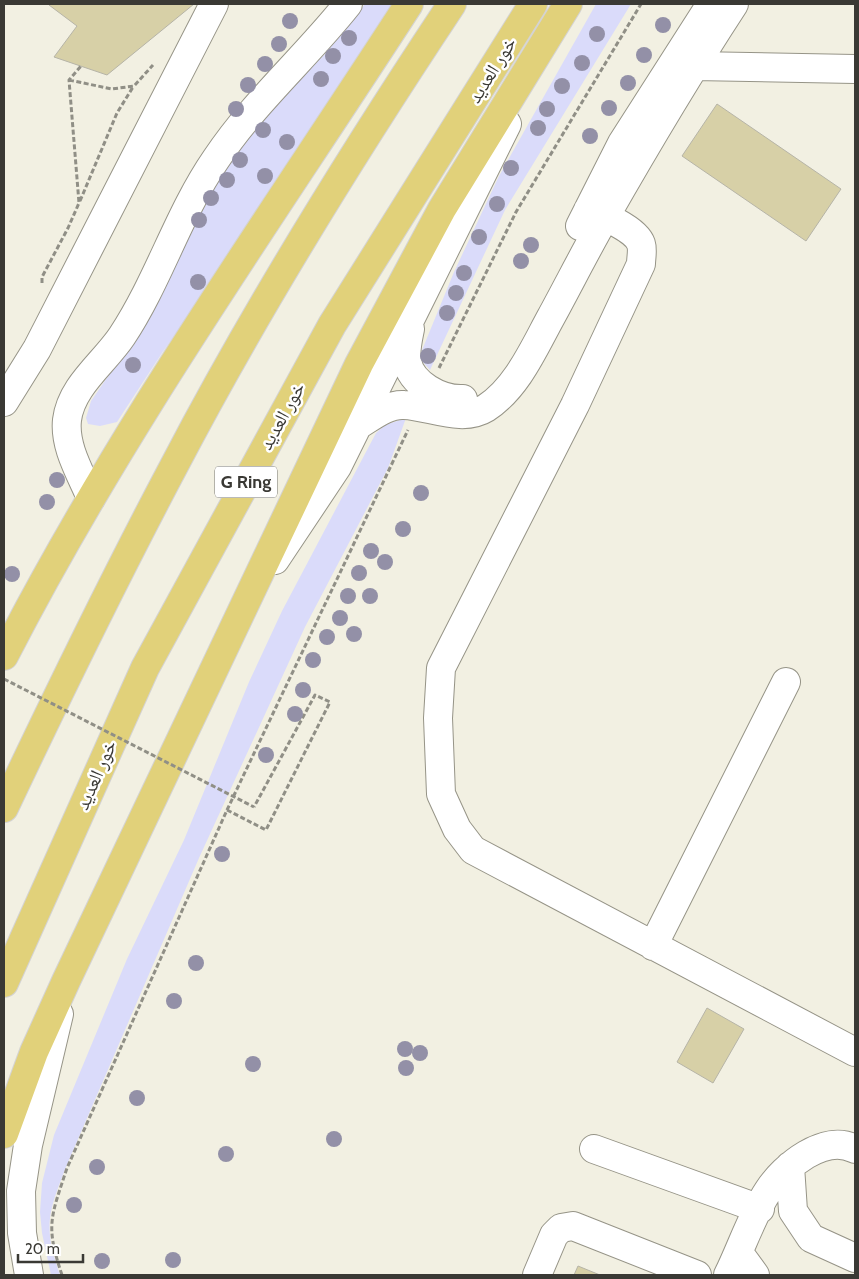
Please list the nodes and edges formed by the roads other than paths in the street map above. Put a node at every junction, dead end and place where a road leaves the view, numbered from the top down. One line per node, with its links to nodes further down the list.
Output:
1 (214, 4): 14 (street)
2 (348, 4): 16 (street)
3 (409, 4): 16 (highway)
4 (452, 4): 20 (highway)
5 (533, 4): 23 (highway, خور العديد / G Ring)
6 (711, 4): 11 (street)
7 (734, 4): 9 (street)
8 (564, 10): 12 (street); 17 (highway)
9 (694, 66): 10 (street); 11 (street)
10 (855, 69)
11 (597, 213): 13 (street); 21 (street)
12 (414, 310): 13 (street); 15 (street)
13 (424, 398): 15 (street)
14 (4, 402)
15 (360, 424): 17 (street)
16 (91, 498): 18 (highway)
17 (245, 605): 22 (highway)
18 (4, 656)
19 (786, 682): 21 (street)
20 (4, 808)
21 (652, 946): 25 (street)
22 (66, 981): 24 (highway); 34 (street)
23 (4, 983)
24 (34, 1052): 26 (highway); 27 (highway)
25 (855, 1052)
26 (4, 1090)
27 (4, 1134)
28 (594, 1149): 31 (street)
29 (855, 1149): 30 (street)
30 (790, 1166): 31 (street); 32 (street)
31 (760, 1208): 33 (street)
32 (855, 1258)
33 (734, 1264): 37 (street)
34 (29, 1275)
35 (538, 1275): 36 (street)
36 (697, 1275)
37 (755, 1275)

